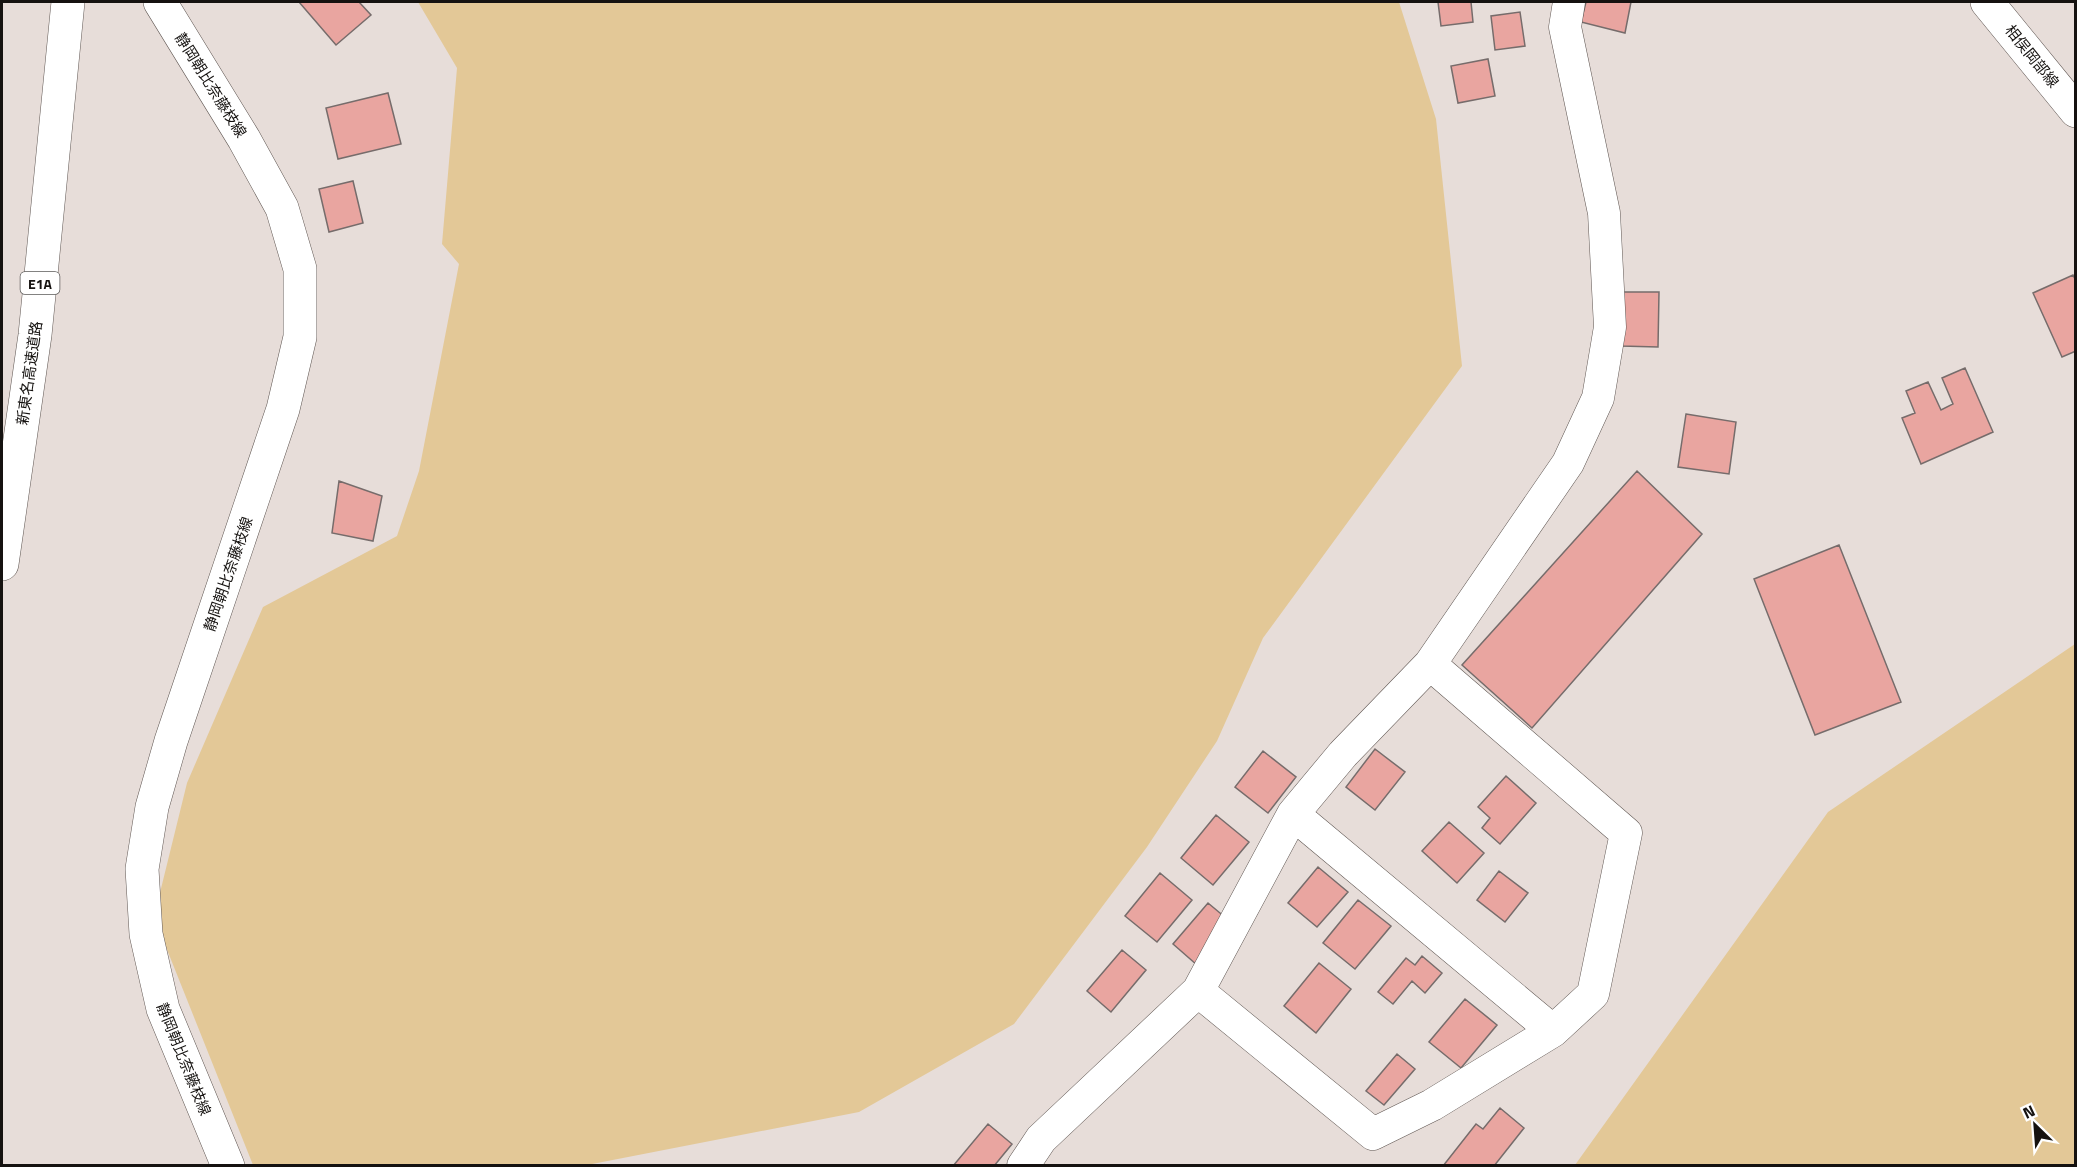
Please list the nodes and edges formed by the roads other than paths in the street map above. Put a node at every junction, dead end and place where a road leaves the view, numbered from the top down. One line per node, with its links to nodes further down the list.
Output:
1 (68, 2): 6 (main road, 新東名高速道路 / E1A)
2 (160, 2): 11 (main road, 静岡朝比奈藤枝線)
3 (1569, 2): 7 (street)
4 (1987, 2): 5 (main road, 相俣岡部線)
5 (2076, 111)
6 (2, 564)
7 (1430, 664): 8 (street); 10 (street)
8 (1293, 814): 9 (street); 10 (street)
9 (1198, 992): 10 (street); 12 (street)
10 (1553, 1031)
11 (228, 1166)
12 (1023, 1166)

